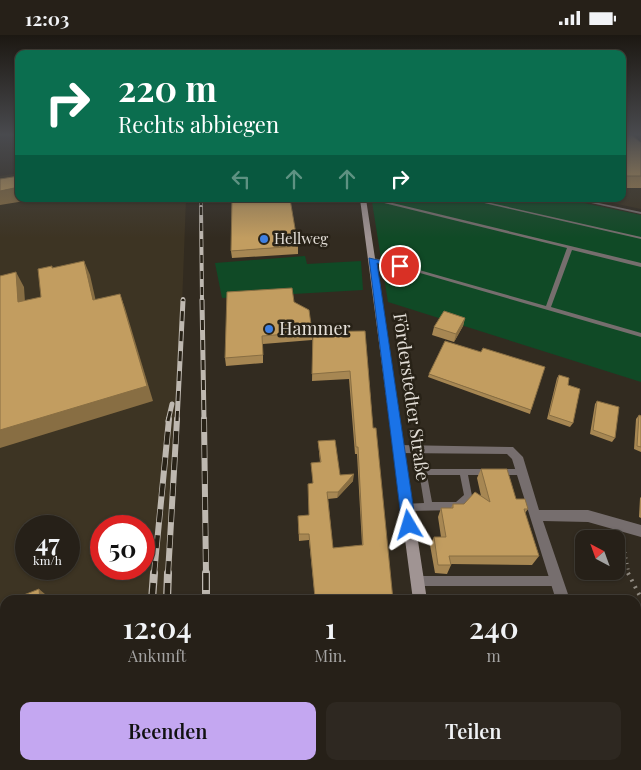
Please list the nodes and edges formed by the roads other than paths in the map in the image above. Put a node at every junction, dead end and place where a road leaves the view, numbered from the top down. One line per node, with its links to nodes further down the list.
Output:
1 (363, 202): 8 (main road, Förderstedter Straße)
2 (384, 202): 7 (lane)
3 (482, 202): 6 (lane)
4 (589, 202): 5 (lane)
5 (641, 213)
6 (641, 238)
7 (570, 248): 9 (lane); 10 (lane)
8 (372, 260): 10 (lane); 12 (main road, Förderstedter Straße)
9 (641, 265)
10 (548, 308): 11 (lane)
11 (641, 335)
12 (398, 449): 14 (street); 16 (main road, Förderstedter Straße)
13 (463, 472): 14 (lane); 15 (lane); 15 (lane)
14 (522, 472): 17 (street)
15 (429, 506): 16 (lane)
16 (407, 507): 19 (main road, Förderstedter Straße)
17 (535, 515): 18 (street); 20 (street)
18 (641, 531)
19 (417, 581): 20 (lane); 21 (main road, Förderstedter Straße)
20 (557, 581): 22 (street)
21 (419, 595)
22 (561, 595)

